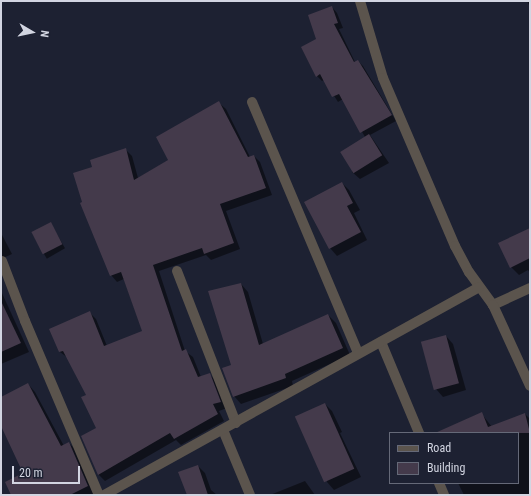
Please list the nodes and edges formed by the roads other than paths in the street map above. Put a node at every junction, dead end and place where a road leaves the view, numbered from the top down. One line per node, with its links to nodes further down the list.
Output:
1 (360, 1): 5 (street)
2 (252, 102): 9 (street)
3 (2, 261): 15 (street)
4 (178, 271): 11 (street)
5 (479, 288): 7 (street); 8 (street)
6 (530, 288): 7 (street)
7 (492, 304): 10 (street)
8 (381, 342): 9 (street); 13 (street)
9 (358, 353): 11 (street)
10 (530, 386)
11 (236, 423): 12 (street)
12 (223, 430): 16 (street); 17 (street)
13 (419, 432)
14 (439, 484): 18 (street)
15 (99, 495)
16 (104, 495)
17 (250, 495)
18 (444, 495)

